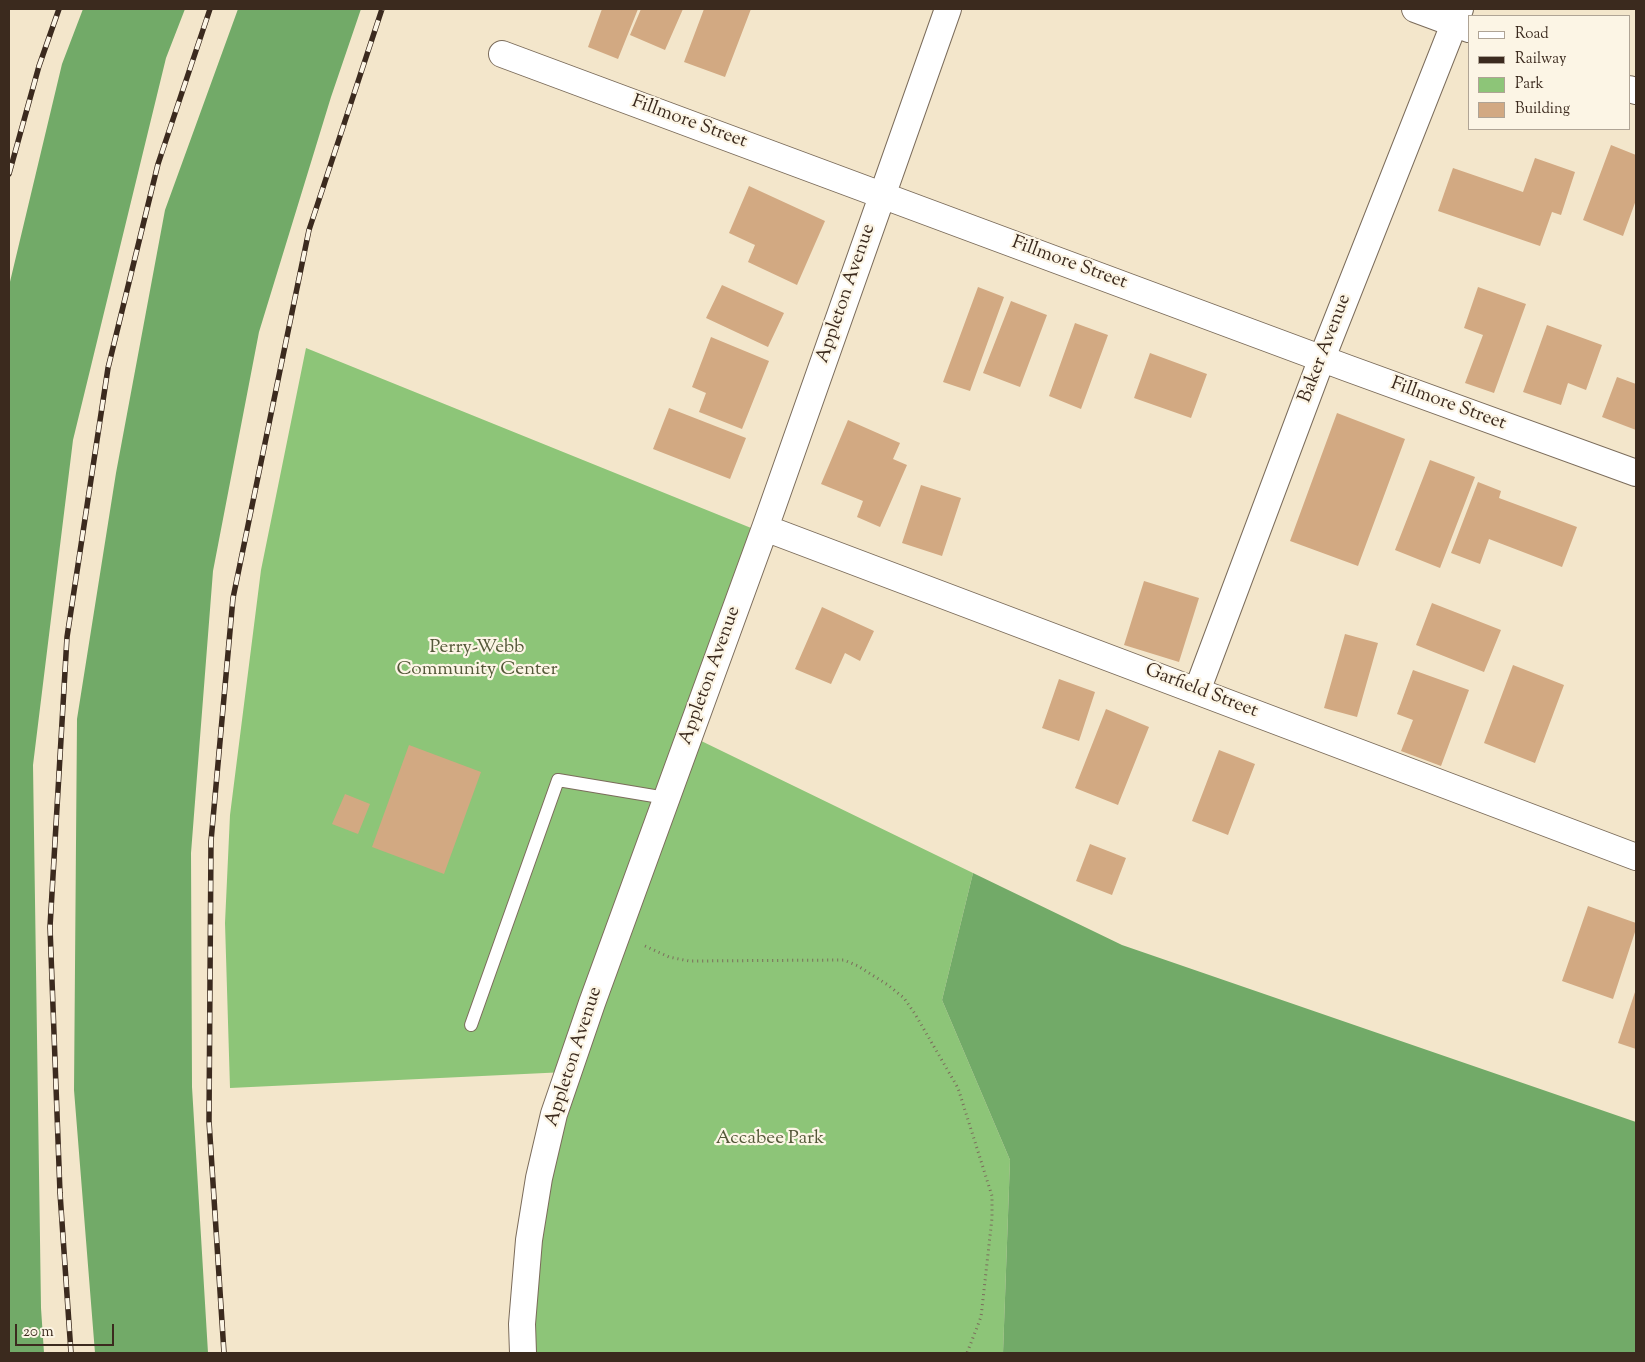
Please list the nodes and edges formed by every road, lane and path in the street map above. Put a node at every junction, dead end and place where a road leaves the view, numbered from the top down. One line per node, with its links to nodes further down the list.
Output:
1 (948, 9): 5 (street, Appleton Avenue)
2 (1415, 9): 3 (street)
3 (1461, 20): 6 (street, Baker Avenue)
4 (502, 54): 5 (street, Fillmore Street)
5 (881, 195): 6 (street, Fillmore Street); 8 (street, Appleton Avenue)
6 (1322, 358): 7 (street, Fillmore Street); 9 (street, Baker Avenue)
7 (1636, 473)
8 (766, 528): 9 (street, Garfield Street); 10 (street, Appleton Avenue)
9 (1197, 691): 11 (street, Garfield Street)
10 (666, 798): 12 (street, Appleton Avenue); 13 (lane)
11 (1636, 856)
12 (617, 934): 14 (street, Appleton Avenue); 15 (path)
13 (471, 1025)
14 (524, 1353)
15 (967, 1353)

